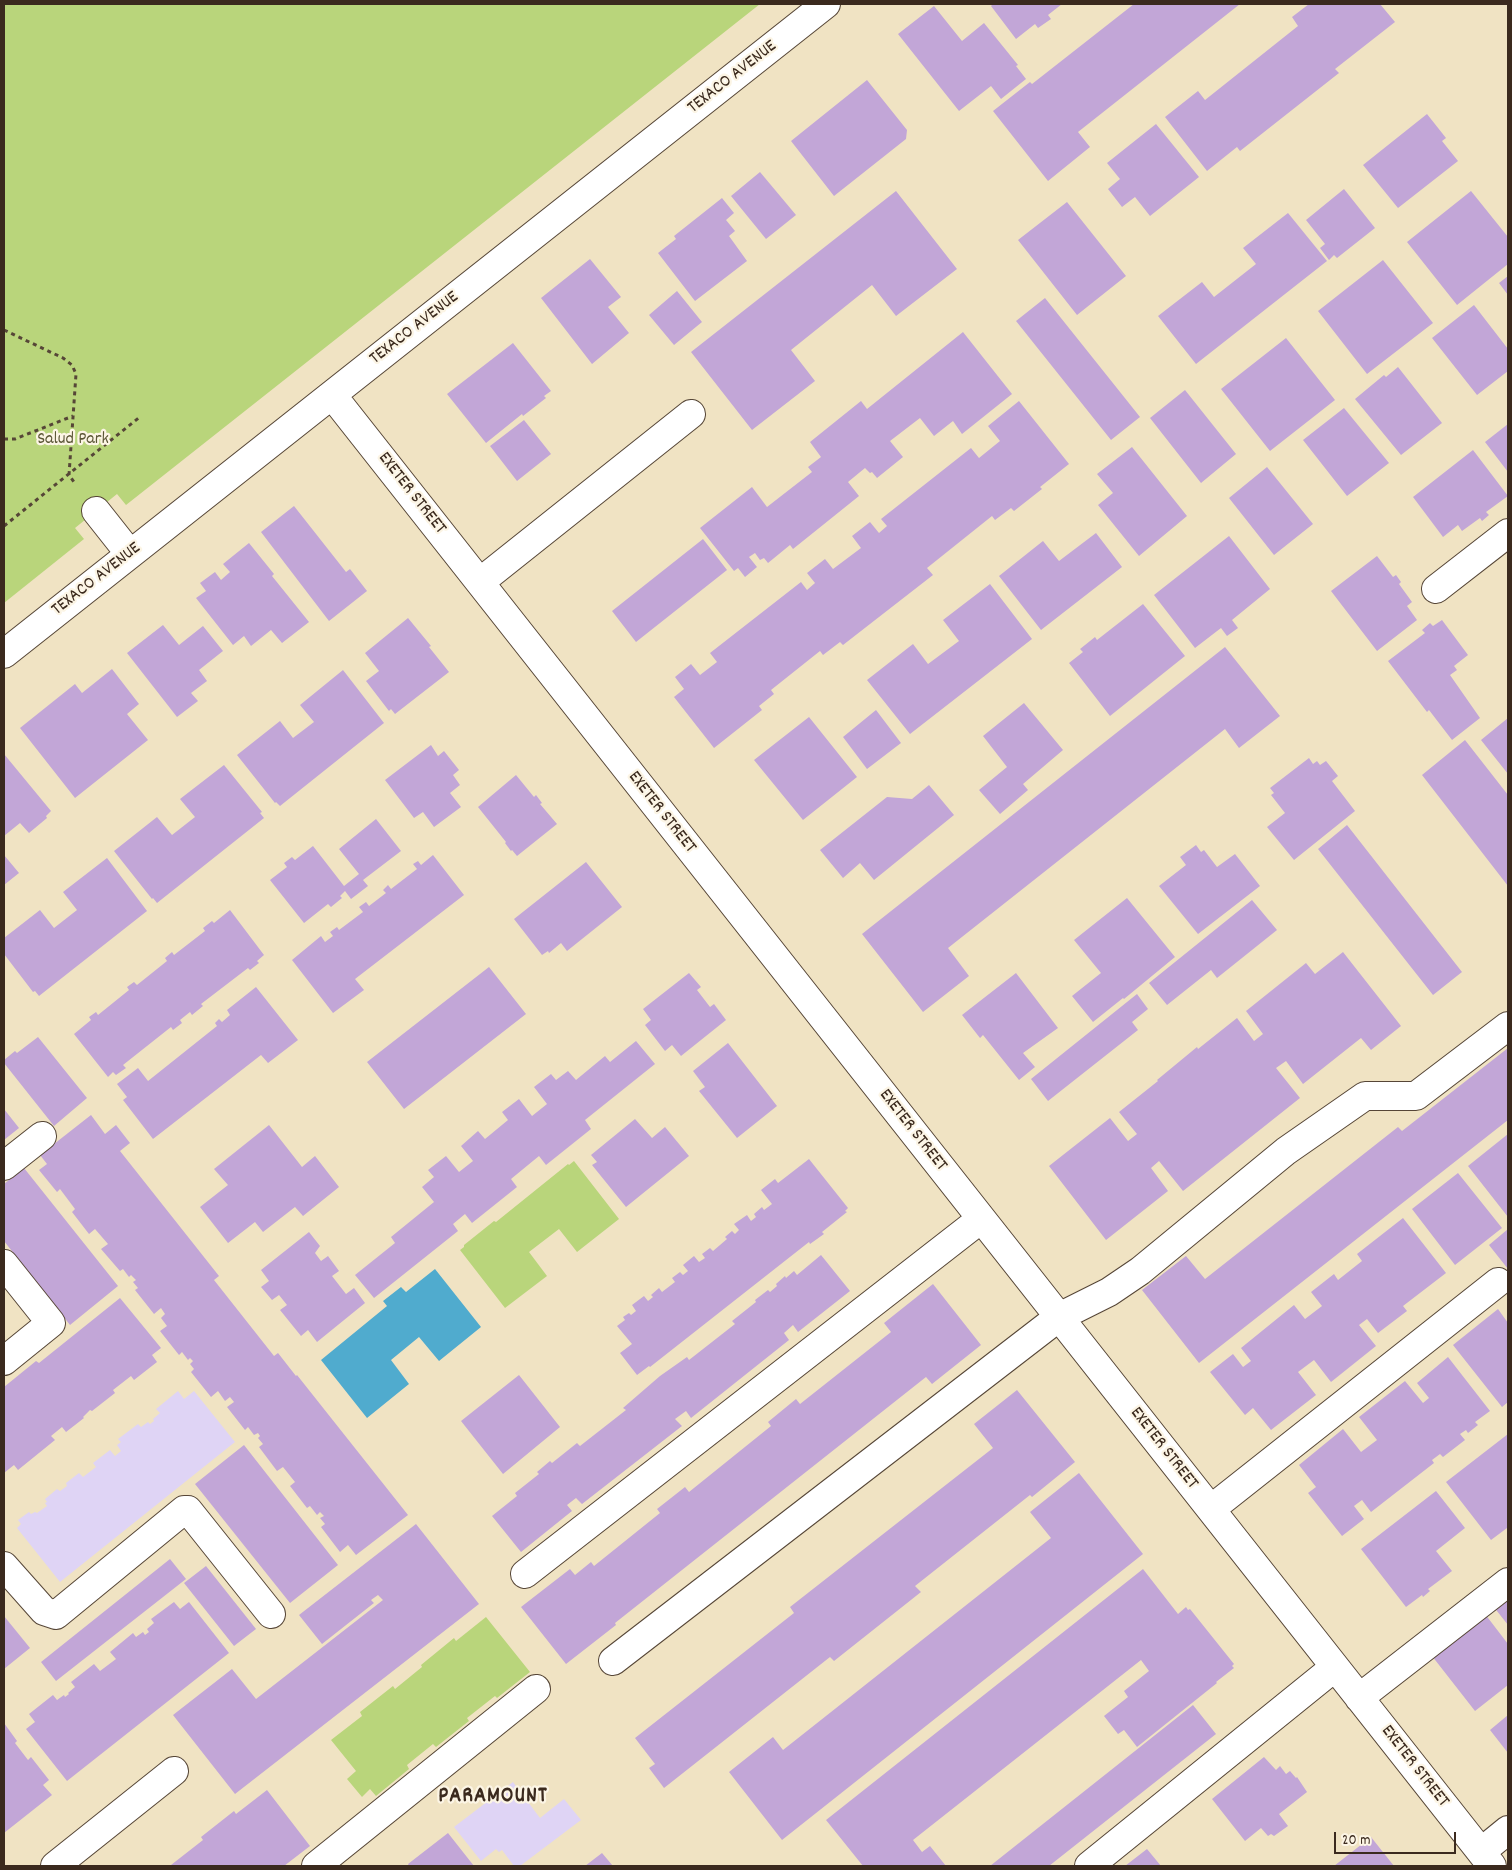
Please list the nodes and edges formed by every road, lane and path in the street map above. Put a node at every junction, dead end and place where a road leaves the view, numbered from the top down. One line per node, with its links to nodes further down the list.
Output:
1 (826, 4): 3 (street, TEXACO AVENUE)
2 (4, 330): 5 (path)
3 (332, 395): 12 (street, TEXACO AVENUE); 13 (street, EXETER STREET)
4 (691, 414): 13 (street)
5 (73, 416): 7 (path); 8 (path)
6 (141, 416): 8 (path)
7 (4, 439)
8 (69, 475): 10 (path)
9 (96, 511): 12 (street)
10 (4, 526)
11 (1508, 533): 14 (street)
12 (130, 554): 15 (street, TEXACO AVENUE)
13 (480, 582): 19 (street, EXETER STREET)
14 (1436, 589)
15 (4, 654)
16 (1508, 1026): 22 (street)
17 (42, 1136): 18 (street)
18 (4, 1166)
19 (981, 1219): 22 (street, EXETER STREET); 26 (street)
20 (4, 1264): 23 (street)
21 (1498, 1282): 24 (street)
22 (1059, 1317): 24 (street, EXETER STREET); 29 (street)
23 (4, 1361)
24 (1211, 1509): 30 (street, EXETER STREET)
25 (4, 1566): 28 (street)
26 (525, 1574)
27 (1508, 1582): 32 (street)
28 (271, 1614)
29 (613, 1661)
30 (1335, 1667): 32 (street, EXETER STREET); 38 (street)
31 (536, 1689): 37 (street)
32 (1359, 1698): 35 (street, EXETER STREET)
33 (174, 1771): 36 (street)
34 (1508, 1830): 35 (street)
35 (1487, 1859)
36 (55, 1866)
37 (316, 1866)
38 (1089, 1866)

